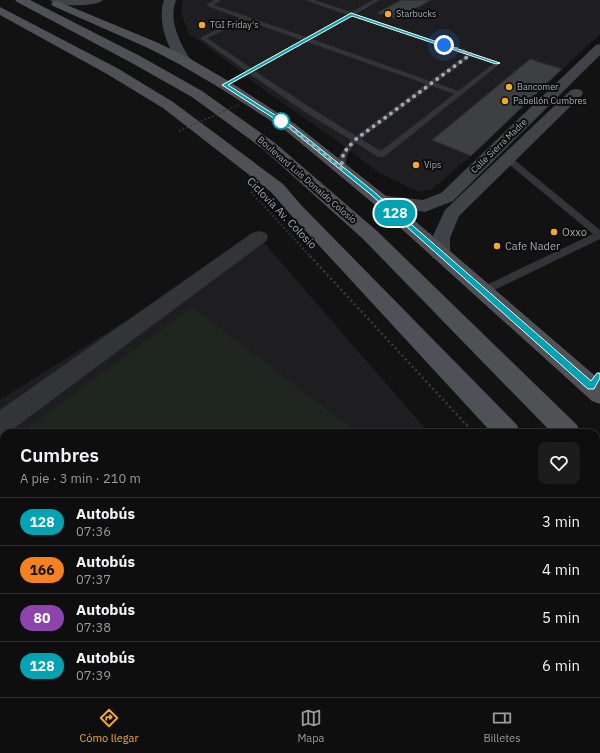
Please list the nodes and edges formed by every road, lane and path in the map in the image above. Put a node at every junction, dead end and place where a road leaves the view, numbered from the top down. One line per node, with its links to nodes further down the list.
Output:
1 (21, 0): 39 (main road, Boulevard Luis Donaldo Colosio)
2 (46, 0): 15 (main road)
3 (56, 0): 4 (main road)
4 (97, 0)
5 (170, 0): 15 (main road)
6 (219, 0): 11 (lane)
7 (308, 0): 10 (lane)
8 (378, 0): 10 (lane)
9 (0, 10): 38 (main road)
10 (351, 14): 12 (lane); 14 (lane)
11 (245, 18): 12 (lane); 16 (lane)
12 (307, 39): 16 (lane); 18 (lane)
13 (600, 48): 30 (main road, Calle Sierra Madre)
14 (471, 54): 18 (lane); 20 (lane)
15 (184, 61): 19 (main road)
16 (250, 70): 19 (lane); 25 (lane)
17 (589, 80): 26 (main road, Calle Sierra Madre)
18 (432, 84): 20 (lane); 25 (lane)
19 (225, 85): 27 (main road)
20 (458, 93): 25 (lane)
21 (239, 105): 23 (path, bridge)
22 (173, 131): 24 (path)
23 (179, 131)
24 (179, 135)
25 (355, 140): 27 (lane)
26 (508, 159): 30 (main road, Calle Sierra Madre); 31 (lane)
27 (342, 169): 29 (main road)
28 (246, 186): 37 (path, Ciclovía Av. Colosio)
29 (380, 200): 30 (main road, Calle Sierra Madre); 33 (main road)
30 (454, 200): 33 (main road, Calle Sierra Madre)
31 (600, 235): 34 (lane)
32 (259, 236): 36 (street)
33 (440, 253): 34 (main road)
34 (484, 292): 35 (main road)
35 (597, 385)
36 (0, 424)
37 (470, 429)
38 (504, 429)
39 (564, 429)

